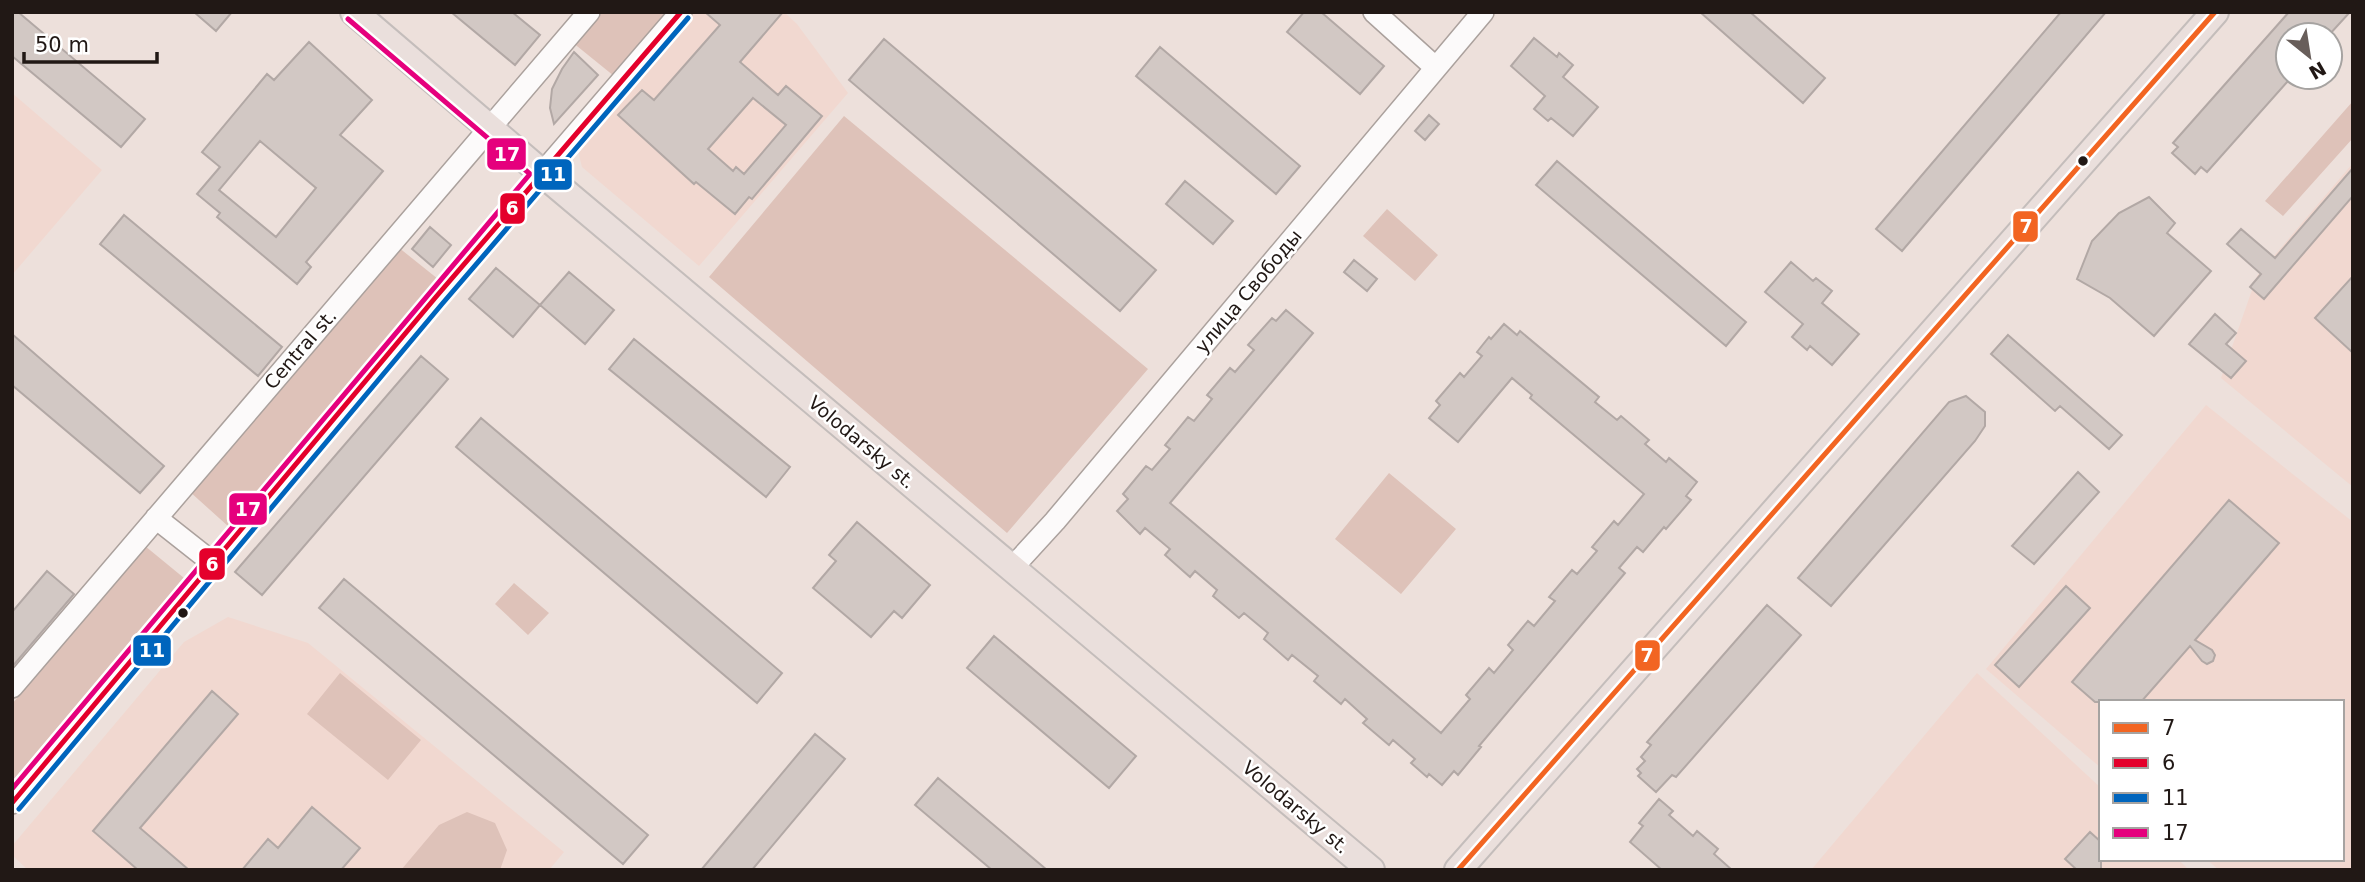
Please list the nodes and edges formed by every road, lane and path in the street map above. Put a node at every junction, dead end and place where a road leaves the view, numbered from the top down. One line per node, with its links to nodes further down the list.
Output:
1 (354, 12): 8 (main road, Volodarsky st.)
2 (589, 12): 8 (street, Central st.)
3 (681, 12): 9 (street)
4 (1374, 12): 7 (street)
5 (1483, 12): 7 (street, улица Свободы)
6 (2215, 12): 16 (main road)
7 (1436, 68): 12 (street, улица Свободы)
8 (490, 129): 9 (main road, Volodarsky st.); 10 (street, Central st.)
9 (541, 173): 11 (street); 12 (main road, Volodarsky st.)
10 (156, 517): 11 (street); 13 (street, Central st.)
11 (212, 563): 14 (street)
12 (1012, 568): 15 (main road, Volodarsky st.)
13 (12, 687)
14 (12, 803)
15 (1371, 870)
16 (1458, 870)

